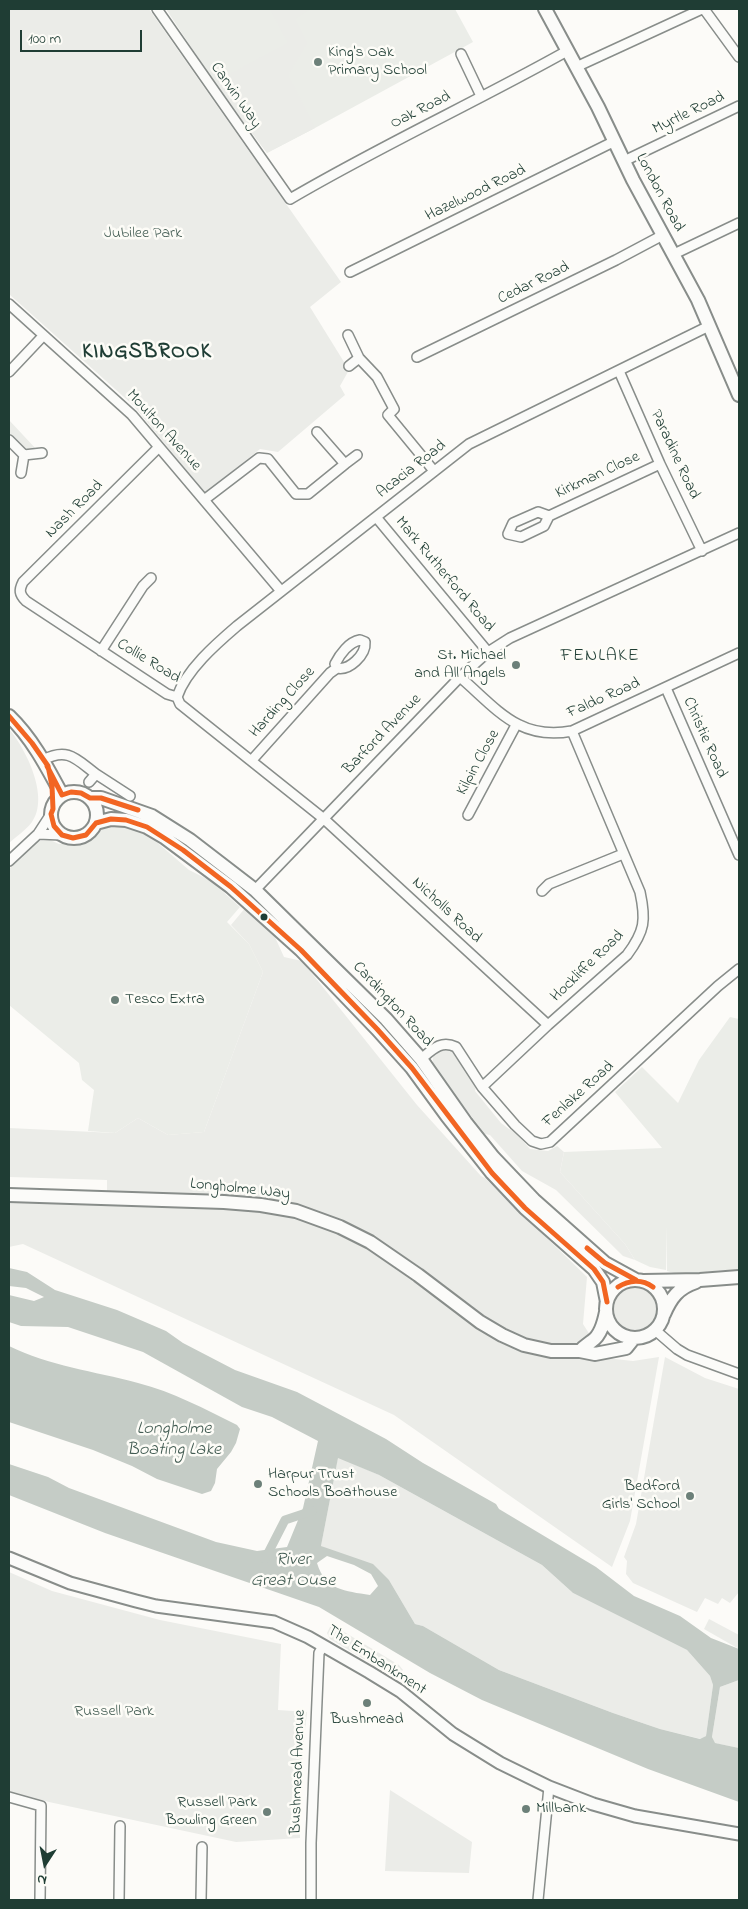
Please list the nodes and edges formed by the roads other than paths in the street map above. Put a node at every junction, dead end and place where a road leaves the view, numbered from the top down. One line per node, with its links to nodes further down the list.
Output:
1 (157, 9): 12 (street, Canvin Way)
2 (545, 9): 4 (main road, London Road)
3 (703, 9): 6 (street); 7 (street)
4 (568, 51): 7 (main road, London Road); 8 (street, Oak Road)
5 (461, 54): 8 (street)
6 (739, 57)
7 (576, 67): 10 (main road, London Road)
8 (481, 96): 12 (street, Oak Road)
9 (739, 106): 11 (street, Myrtle Road)
10 (615, 141): 11 (main road, London Road); 16 (street, Hazelwood Road)
11 (624, 161): 14 (main road, London Road)
12 (290, 199)
13 (739, 223): 15 (street)
14 (663, 235): 15 (main road, London Road); 21 (street, Cedar Road)
15 (674, 254): 18 (main road, London Road)
16 (350, 272)
17 (9, 304): 20 (street, Moulton Avenue)
18 (709, 326): 24 (street, Acacia Road); 26 (main road, London Road)
19 (348, 335): 22 (street)
20 (43, 336): 25 (street); 29 (street, Moulton Avenue)
21 (417, 357)
22 (359, 358): 23 (street); 35 (street)
23 (349, 366)
24 (619, 371): 34 (street, Paradine Road); 35 (street, Acacia Road)
25 (9, 372)
26 (739, 395)
27 (317, 432): 33 (street)
28 (9, 440): 31 (street)
29 (158, 448): 37 (street, Moulton Avenue); 44 (street, Nash Road)
30 (42, 453): 31 (street)
31 (24, 455): 36 (street)
32 (357, 455): 33 (street)
33 (345, 464): 37 (street)
34 (660, 464): 38 (street, Kirkman Close); 41 (street, Paradine Road)
35 (434, 471): 39 (street, Acacia Road)
36 (21, 473)
37 (204, 500): 43 (street, Moulton Avenue)
38 (548, 516)
39 (376, 517): 43 (street, Acacia Road); 46 (street, Mark Rutherford Road)
40 (739, 533): 41 (street, Barford Avenue)
41 (702, 551): 46 (street, Barford Avenue)
42 (151, 578): 45 (street)
43 (281, 591): 51 (street, Acacia Road)
44 (21, 596): 45 (street, Collie Road)
45 (101, 651): 51 (street, Collie Road)
46 (488, 652): 49 (street, Barford Avenue)
47 (739, 652): 50 (street, Faldo Road)
48 (337, 668): 56 (street, Harding Close)
49 (460, 677): 53 (street, Faldo Road); 65 (street, Barford Avenue)
50 (666, 688): 54 (street, Faldo Road); 70 (street, Christie Road)
51 (177, 697): 56 (street, Collie Road)
52 (9, 716): 55 (main road)
53 (516, 725): 54 (street, Faldo Road); 64 (street, Kilpin Close)
54 (572, 731): 69 (street, Hockliffe Road)
55 (43, 760): 57 (main road); 58 (street)
56 (252, 760): 65 (street, Collie Road)
57 (50, 774): 60 (main road); 63 (main road)
58 (96, 774): 59 (street); 61 (street)
59 (89, 782)
60 (62, 795): 62 (main road); 63 (main road)
61 (130, 796)
62 (90, 798): 66 (main road); 72 (main road, Cardington Road)
63 (52, 811): 67 (street); 68 (main road)
64 (468, 815)
65 (324, 819): 72 (street, Barford Avenue); 75 (street, Nicholls Road)
66 (96, 823): 68 (main road); 82 (main road, Cardington Road)
67 (38, 834): 68 (street); 71 (street)
68 (62, 834)
69 (623, 854): 73 (street); 75 (street, Hockliffe Road)
70 (739, 855)
71 (9, 861)
72 (255, 890): 76 (main road, Cardington Road)
73 (542, 892)
74 (739, 968): 77 (street, Fenlake Road)
75 (548, 1025): 77 (street, Hockliffe Road)
76 (421, 1059): 77 (street, Fenlake Road); 81 (main road, Cardington Road)
77 (482, 1087)
78 (9, 1195): 86 (main road, Longholme Way)
79 (739, 1277): 80 (main road)
80 (700, 1280): 81 (main road); 83 (main road)
81 (639, 1281): 82 (main road); 83 (main road)
82 (607, 1306): 85 (main road); 86 (main road)
83 (664, 1315): 84 (main road)
84 (655, 1330): 85 (main road); 87 (street)
85 (634, 1338): 86 (main road, Longholme Way)
86 (580, 1351)
87 (739, 1374)
88 (9, 1558): 89 (street, The Embankment)
89 (323, 1646): 90 (street, The Embankment); 98 (street, Bushmead Avenue)
90 (548, 1787): 93 (street, The Embankment); 99 (street)
91 (9, 1797): 95 (street)
92 (120, 1826): 96 (street)
93 (739, 1834)
94 (202, 1848): 97 (street)
95 (40, 1900)
96 (119, 1900)
97 (201, 1900)
98 (311, 1900)
99 (538, 1900)

